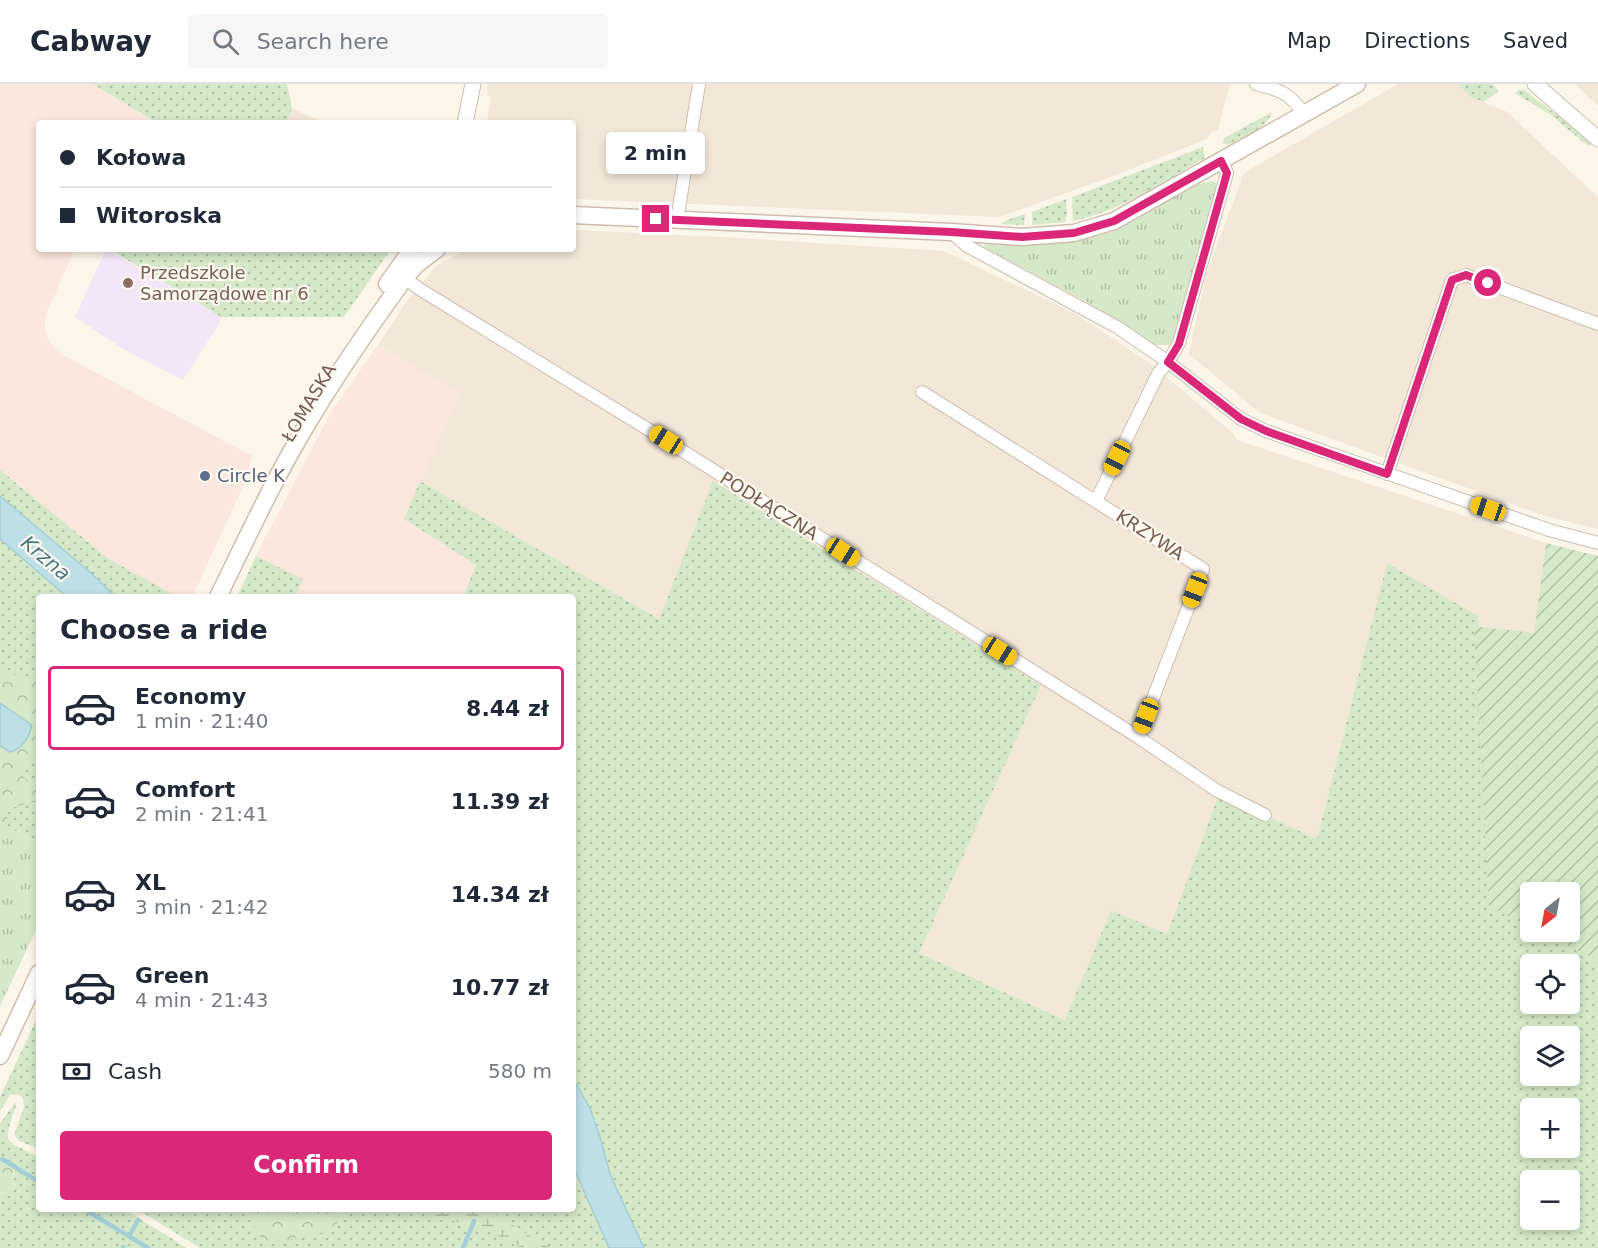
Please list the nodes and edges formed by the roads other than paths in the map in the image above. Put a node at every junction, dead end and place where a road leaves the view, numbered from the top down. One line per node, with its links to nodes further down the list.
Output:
1 (473, 84): 7 (street)
2 (699, 84): 11 (street)
3 (1256, 84): 6 (street)
4 (1357, 84): 6 (main road)
5 (1536, 86): 8 (street)
6 (1303, 113): 9 (main road)
7 (466, 120)
8 (1598, 140)
9 (1221, 161): 12 (main road); 17 (street, KRZYWA)
10 (576, 215): 11 (main road)
11 (677, 220): 12 (main road)
12 (951, 232): 17 (street)
13 (411, 252): 15 (main road, ŁOMASKA)
14 (433, 252): 15 (main road)
15 (400, 275): 22 (main road, ŁOMASKA); 23 (street, PODŁĄCZNA)
16 (1598, 324): 19 (street)
17 (1168, 362): 19 (street); 20 (street, KRZYWA)
18 (922, 392): 20 (street, KRZYWA)
19 (1387, 474): 21 (street)
20 (1096, 501): 23 (street, KRZYWA)
21 (1598, 543)
22 (219, 594)
23 (1138, 737): 24 (street, PODŁĄCZNA)
24 (1265, 815)
25 (36, 979): 26 (main road)
26 (0, 1056)

